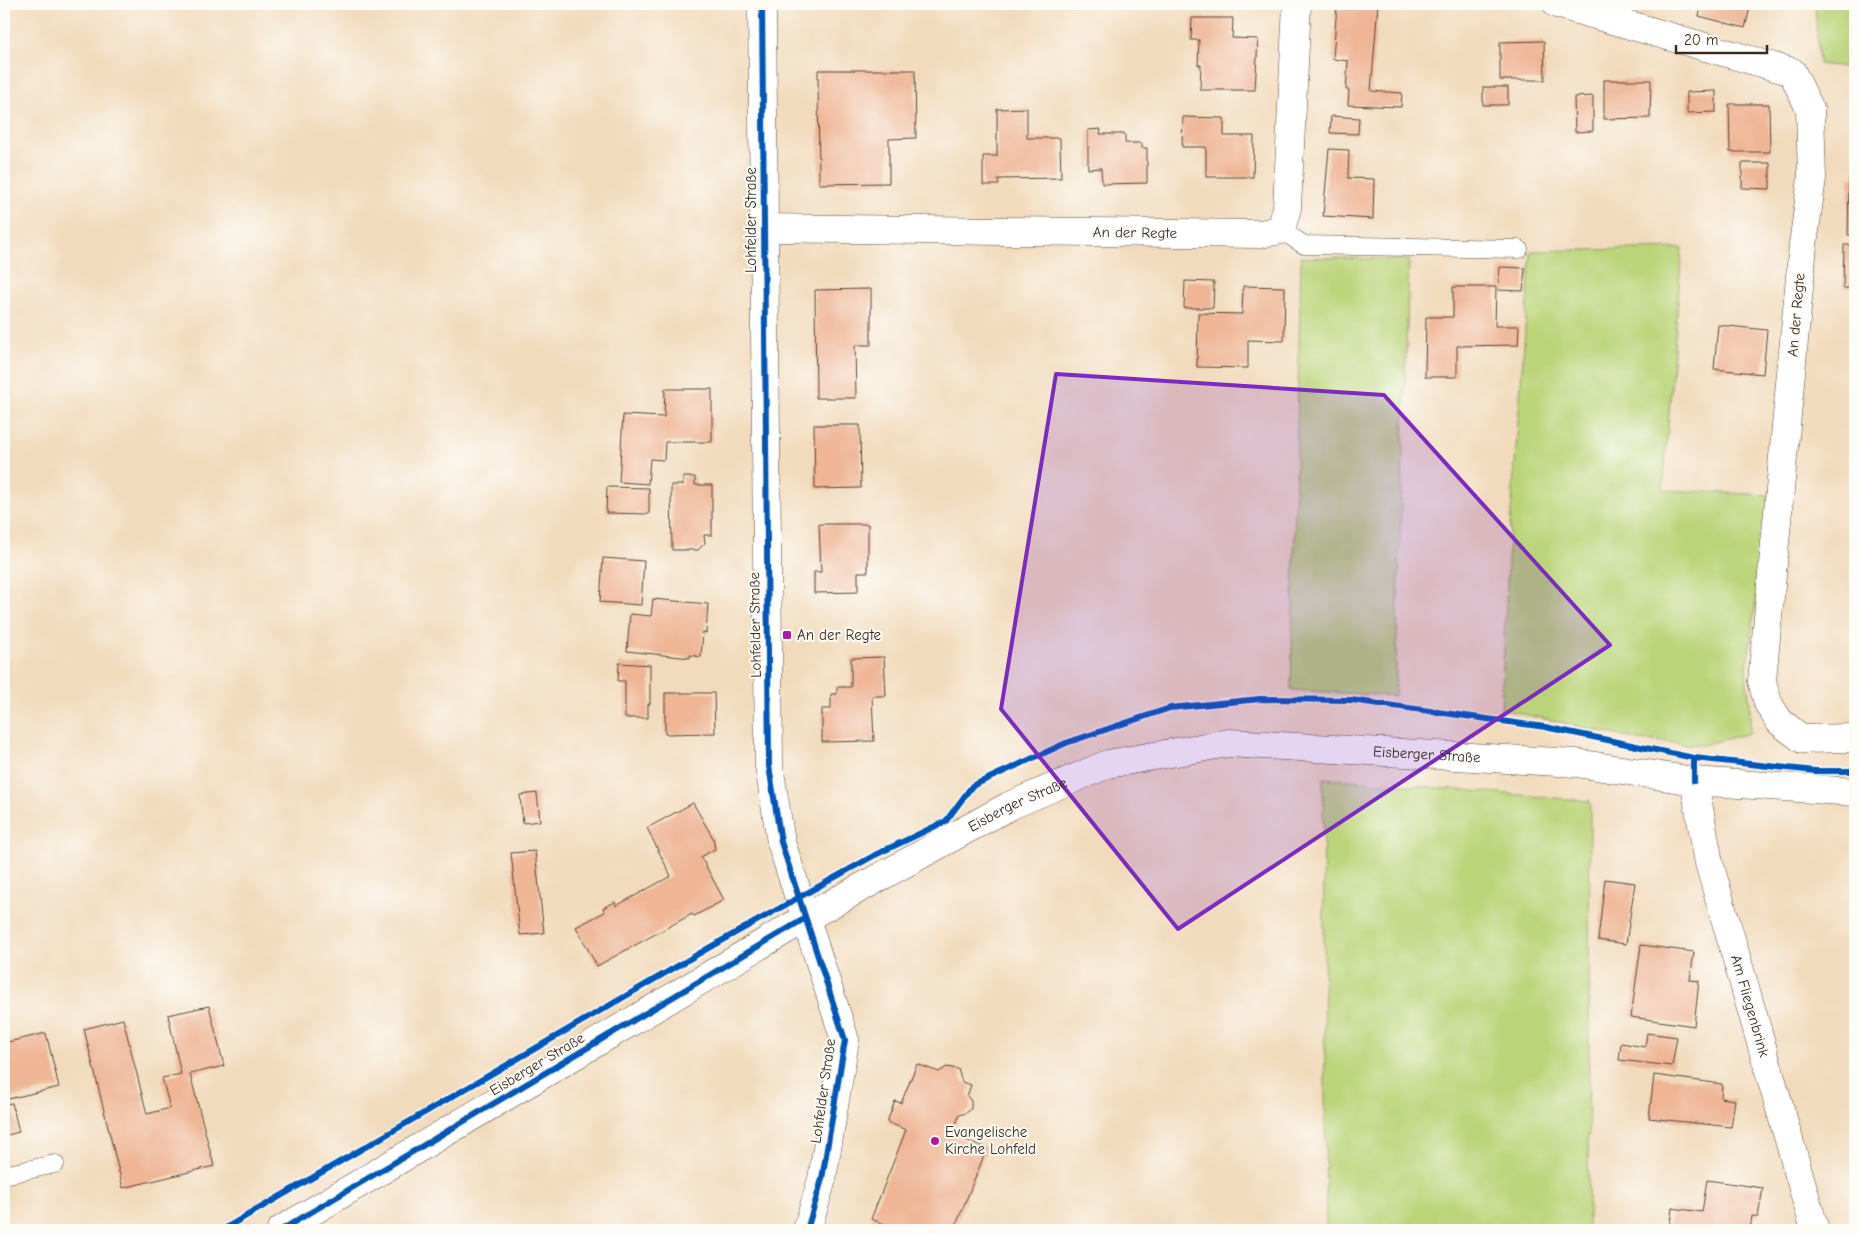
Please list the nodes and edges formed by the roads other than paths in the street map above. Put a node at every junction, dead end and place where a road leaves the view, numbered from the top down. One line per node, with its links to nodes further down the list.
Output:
1 (762, 4): 4 (street, Lohfelder Straße)
2 (1297, 4): 5 (street)
3 (1557, 4): 7 (street, An der Regte)
4 (763, 228): 5 (street, An der Regte); 10 (street, Lohfelder Straße)
5 (1281, 230): 6 (lane)
6 (1520, 249)
7 (1855, 738)
8 (1694, 781): 9 (street, Eisberger Straße); 10 (street, Eisberger Straße); 15 (street, Am Fliegenbrink)
9 (1855, 792)
10 (804, 919): 13 (street, Eisberger Straße); 14 (street, Lohfelder Straße)
11 (55, 1164): 12 (lane)
12 (4, 1175)
13 (281, 1230)
14 (806, 1230)
15 (1815, 1230)

